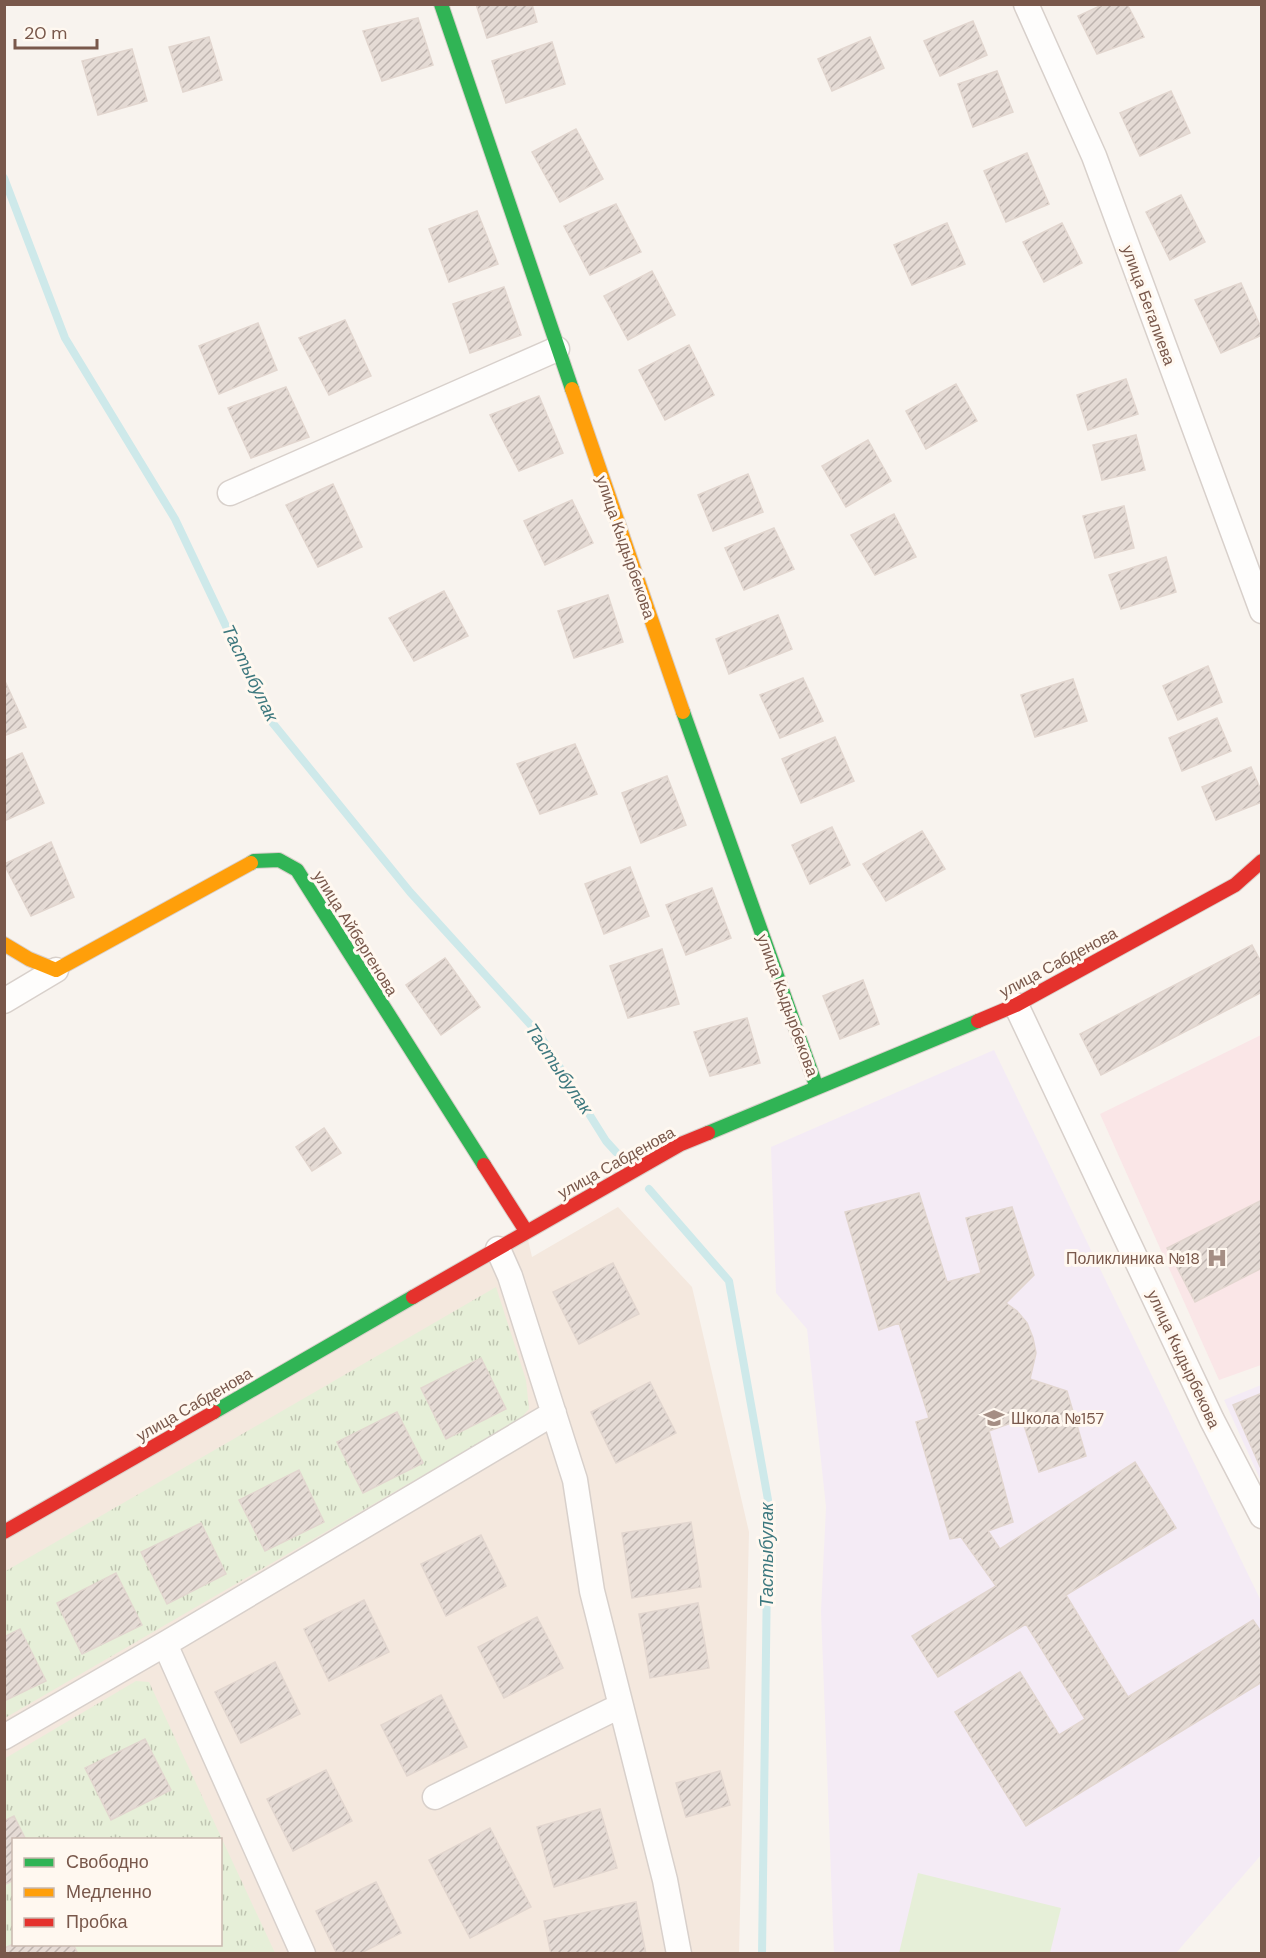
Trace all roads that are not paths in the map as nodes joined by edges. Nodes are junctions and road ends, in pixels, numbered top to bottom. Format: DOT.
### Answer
graph roads {
  1 [pos="441,4"];
  2 [pos="1026,4"];
  3 [pos="557,349"];
  4 [pos="230,493"];
  5 [pos="1262,611"];
  6 [pos="1262,861"];
  7 [pos="4,944"];
  8 [pos="56,970"];
  9 [pos="4,1001"];
  10 [pos="1016,1005"];
  11 [pos="817,1088"];
  12 [pos="526,1231"];
  13 [pos="498,1249"];
  14 [pos="554,1413"];
  15 [pos="1262,1516"];
  16 [pos="4,1532"];
  17 [pos="165,1644"];
  18 [pos="620,1706"];
  19 [pos="4,1737"];
  20 [pos="435,1797"];
  21 [pos="303,1953"];
  22 [pos="679,1953"];
  1 -- 3 [label="street, улица Кыдырбекова"];
  2 -- 5 [label="street, улица Бегалиева"];
  3 -- 4 [label="street"];
  3 -- 11 [label="street, улица Кыдырбекова"];
  6 -- 10 [label="street, улица Сабденова"];
  7 -- 8 [label="street"];
  8 -- 9 [label="street"];
  8 -- 12 [label="street, улица Айбергенова"];
  10 -- 11 [label="street, улица Сабденова"];
  10 -- 15 [label="street, улица Кыдырбекова"];
  11 -- 12 [label="street, улица Сабденова"];
  12 -- 13 [label="street, улица Сабденова"];
  13 -- 14 [label="street"];
  13 -- 16 [label="street, улица Сабденова"];
  14 -- 17 [label="street"];
  14 -- 18 [label="street"];
  17 -- 19 [label="street"];
  17 -- 21 [label="street"];
  18 -- 20 [label="street"];
  18 -- 22 [label="street"];
}
